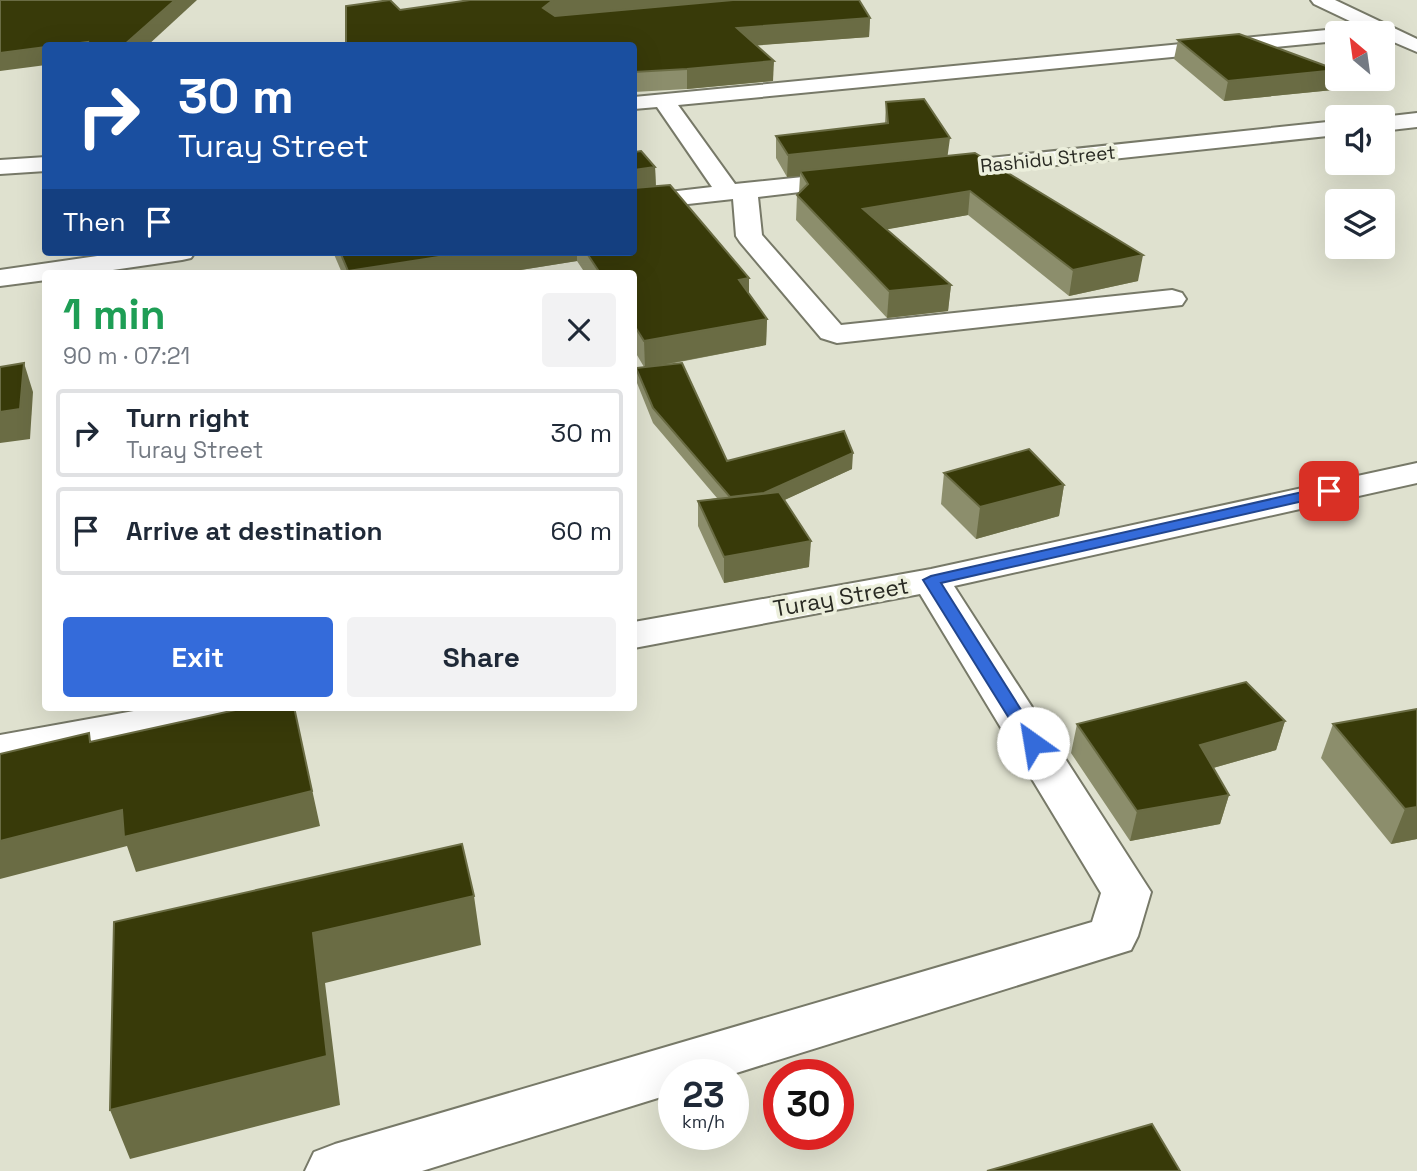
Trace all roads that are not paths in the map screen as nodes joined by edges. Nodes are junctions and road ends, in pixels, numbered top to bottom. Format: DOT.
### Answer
graph roads {
  1 [pos="1320,0"];
  2 [pos="1364,21"];
  3 [pos="1325,36"];
  4 [pos="1395,36"];
  5 [pos="1417,46"];
  6 [pos="663,100"];
  7 [pos="637,103"];
  8 [pos="1417,120"];
  9 [pos="1395,123"];
  10 [pos="1325,129"];
  11 [pos="42,164"];
  12 [pos="0,167"];
  13 [pos="924,172"];
  14 [pos="869,177"];
  15 [pos="737,192"];
  16 [pos="637,203"];
  17 [pos="154,256"];
  18 [pos="56,270"];
  19 [pos="42,272"];
  20 [pos="0,278"];
  21 [pos="1172,299"];
  22 [pos="1417,473"];
  23 [pos="931,580"];
  24 [pos="637,634"];
  25 [pos="214,711"];
  26 [pos="0,750"];
  27 [pos="335,1171"];
  1 -- 2 [label="street"];
  3 -- 6 [label="street"];
  4 -- 5 [label="street"];
  6 -- 7 [label="street"];
  6 -- 15 [label="street"];
  8 -- 9 [label="street"];
  10 -- 13 [label="street, Rashidu Street"];
  11 -- 12 [label="street"];
  14 -- 15 [label="street"];
  15 -- 16 [label="street"];
  15 -- 21 [label="street"];
  17 -- 18 [label="street"];
  19 -- 20 [label="street"];
  22 -- 23 [label="street, Turay Street"];
  23 -- 24 [label="street, Turay Street"];
  23 -- 27 [label="street"];
  25 -- 26 [label="street"];
}
